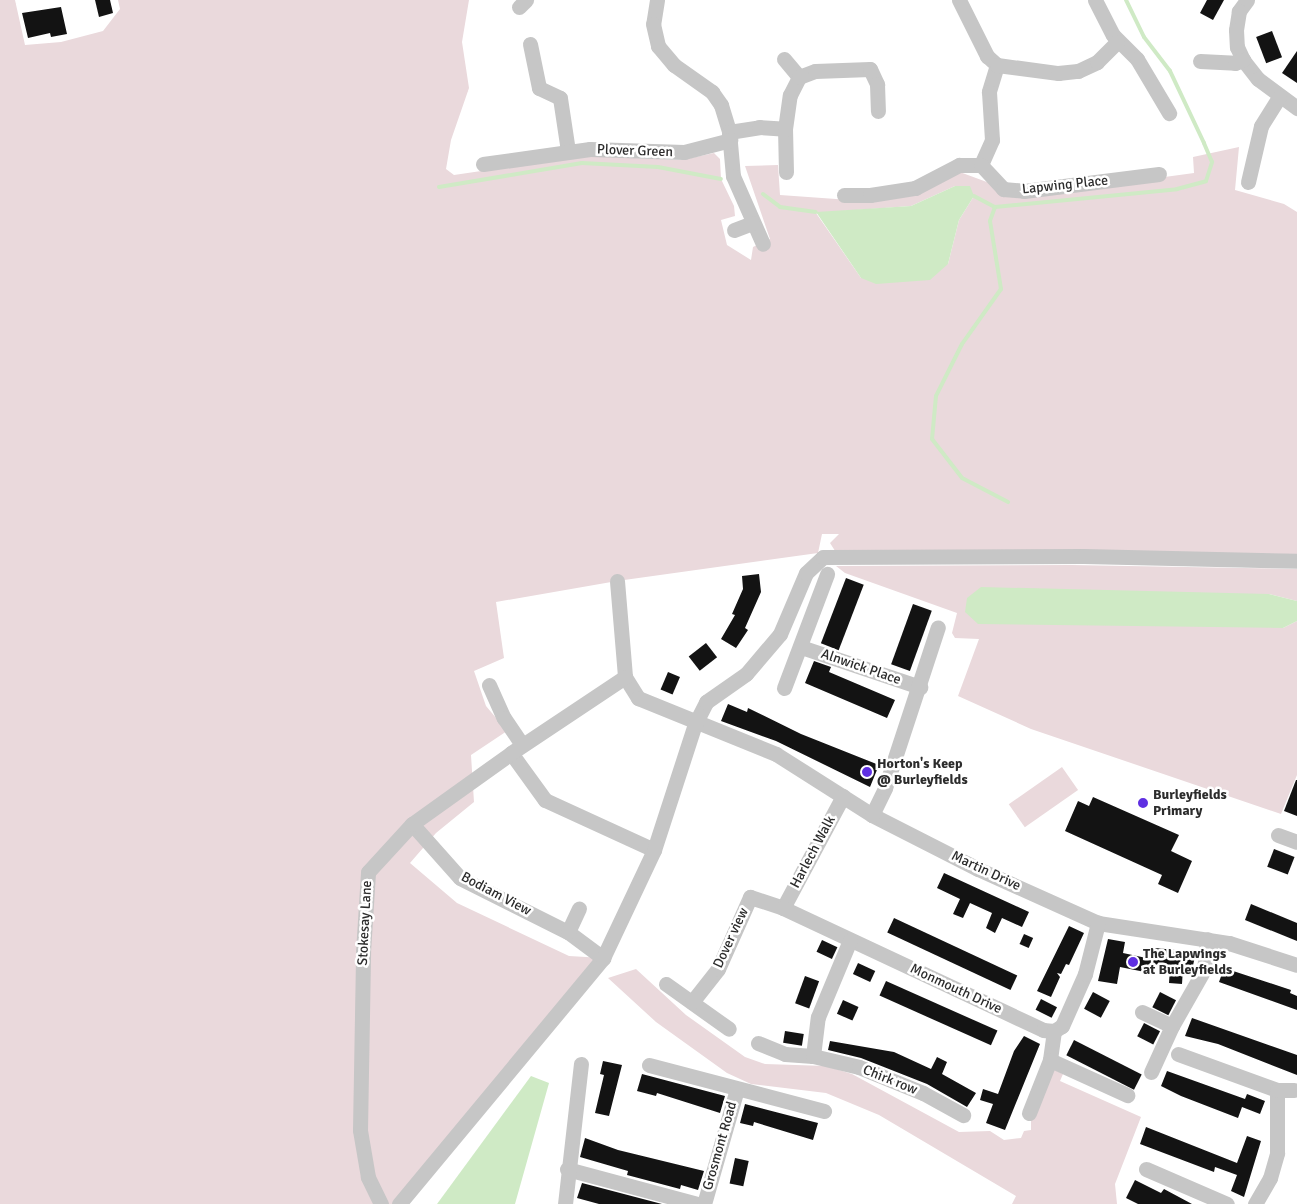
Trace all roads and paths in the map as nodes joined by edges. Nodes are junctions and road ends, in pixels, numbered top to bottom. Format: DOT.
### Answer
graph roads {
  1 [pos="959,0"];
  2 [pos="1095,0"];
  3 [pos="1247,0"];
  4 [pos="653,1"];
  5 [pos="1118,42"];
  6 [pos="530,44"];
  7 [pos="784,59"];
  8 [pos="1243,60"];
  9 [pos="1200,61"];
  10 [pos="997,66"];
  11 [pos="798,77"];
  12 [pos="1279,97"];
  13 [pos="1297,108"];
  14 [pos="878,110"];
  15 [pos="1169,113"];
  16 [pos="785,135"];
  17 [pos="730,136"];
  18 [pos="568,151"];
  19 [pos="483,164"];
  20 [pos="981,165"];
  21 [pos="786,172"];
  22 [pos="1159,174"];
  23 [pos="1248,182"];
  24 [pos="844,195"];
  25 [pos="752,223"];
  26 [pos="734,230"];
  27 [pos="763,244"];
  28 [pos="1297,561"];
  29 [pos="827,574"];
  30 [pos="618,581"];
  31 [pos="938,627"];
  32 [pos="802,647"];
  33 [pos="625,677"];
  34 [pos="489,685"];
  35 [pos="920,687"];
  36 [pos="784,688"];
  37 [pos="695,724"];
  38 [pos="516,749"];
  39 [pos="843,796"];
  40 [pos="872,815"];
  41 [pos="412,824"];
  42 [pos="1278,835"];
  43 [pos="1297,842"];
  44 [pos="654,850"];
  45 [pos="750,897"];
  46 [pos="579,908"];
  47 [pos="783,908"];
  48 [pos="1098,923"];
  49 [pos="568,932"];
  50 [pos="1207,939"];
  51 [pos="850,940"];
  52 [pos="603,958"];
  53 [pos="1297,965"];
  54 [pos="666,984"];
  55 [pos="692,1002"];
  56 [pos="1142,1012"];
  57 [pos="1172,1026"];
  58 [pos="728,1029"];
  59 [pos="1054,1031"];
  60 [pos="758,1043"];
  61 [pos="1178,1054"];
  62 [pos="813,1056"];
  63 [pos="1050,1060"];
  64 [pos="582,1064"];
  65 [pos="650,1066"];
  66 [pos="1151,1072"];
  67 [pos="736,1089"];
  68 [pos="1277,1090"];
  69 [pos="1294,1090"];
  70 [pos="1127,1095"];
  71 [pos="824,1111"];
  72 [pos="1029,1113"];
  73 [pos="963,1115"];
  74 [pos="569,1164"];
  75 [pos="1146,1169"];
  76 [pos="381,1204"];
  77 [pos="398,1204"];
  78 [pos="565,1204"];
  79 [pos="698,1204"];
  80 [pos="704,1204"];
  81 [pos="1228,1204"];
  82 [pos="1254,1204"];
  1 -- 10 [label="street"];
  2 -- 5 [label="street"];
  3 -- 8 [label="street"];
  4 -- 17 [label="street"];
  5 -- 10 [label="street"];
  5 -- 15 [label="street"];
  6 -- 18 [label="street"];
  7 -- 11 [label="street"];
  8 -- 9 [label="street"];
  8 -- 12 [label="street"];
  10 -- 20 [label="street"];
  11 -- 14 [label="street"];
  11 -- 16 [label="street"];
  12 -- 13 [label="street"];
  12 -- 23 [label="street"];
  16 -- 17 [label="street, Plover Green"];
  16 -- 21 [label="street"];
  17 -- 18 [label="street, Plover Green"];
  17 -- 25 [label="street"];
  18 -- 19 [label="street, Plover Green"];
  20 -- 22 [label="street, Lapwing Place"];
  20 -- 24 [label="street"];
  25 -- 26 [label="street"];
  25 -- 27 [label="street"];
  28 -- 37 [label="street"];
  29 -- 32 [label="street"];
  30 -- 33 [label="street"];
  31 -- 35 [label="street"];
  32 -- 35 [label="street, Alnwick Place"];
  32 -- 36 [label="street"];
  33 -- 37 [label="street, Martin Drive"];
  33 -- 38 [label="street, Stokesay Lane"];
  34 -- 38 [label="street"];
  35 -- 40 [label="street"];
  37 -- 39 [label="street, Martin Drive"];
  37 -- 44 [label="street"];
  38 -- 41 [label="street, Stokesay Lane"];
  38 -- 44 [label="street"];
  39 -- 40 [label="street, Martin Drive"];
  39 -- 47 [label="street, Harlech Walk"];
  40 -- 48 [label="street, Martin Drive"];
  41 -- 49 [label="street, Bodiam View"];
  41 -- 76 [label="street, Stokesay Lane"];
  42 -- 43 [label="street"];
  44 -- 52 [label="street"];
  45 -- 47 [label="street, Monmouth Drive"];
  45 -- 55 [label="street, Dover view"];
  46 -- 49 [label="street"];
  47 -- 51 [label="street, Monmouth Drive"];
  48 -- 50 [label="street, Martin Drive"];
  48 -- 59 [label="street"];
  49 -- 52 [label="street, Bodiam View"];
  50 -- 53 [label="street, Martin Drive"];
  50 -- 57 [label="street"];
  51 -- 59 [label="street, Monmouth Drive"];
  51 -- 62 [label="street"];
  52 -- 77 [label="street"];
  54 -- 55 [label="street"];
  55 -- 58 [label="street"];
  56 -- 57 [label="street"];
  57 -- 66 [label="street"];
  59 -- 63 [label="street"];
  60 -- 62 [label="street, Chirk row"];
  61 -- 68 [label="street"];
  62 -- 73 [label="street, Chirk row"];
  63 -- 70 [label="street"];
  63 -- 72 [label="street"];
  64 -- 74 [label="street"];
  65 -- 67 [label="street, Grosmont Road"];
  67 -- 71 [label="street, Grosmont Road"];
  67 -- 80 [label="street, Grosmont Road"];
  68 -- 69 [label="street"];
  68 -- 82 [label="street"];
  74 -- 78 [label="street"];
  74 -- 79 [label="street"];
  75 -- 81 [label="street"];
}
